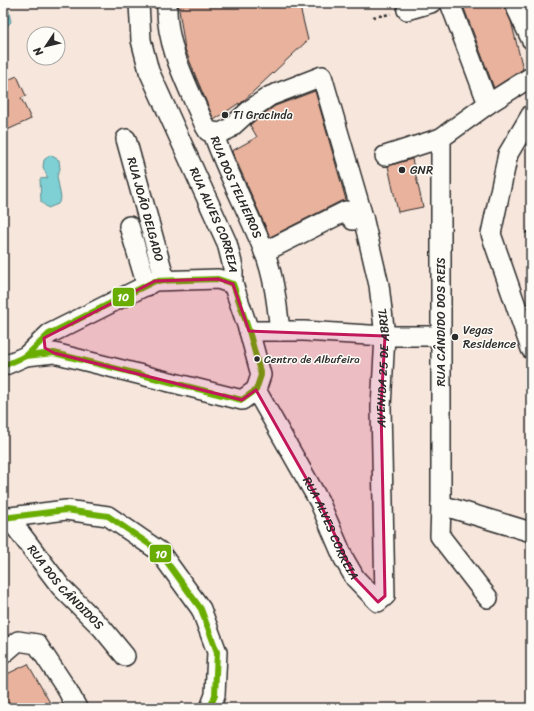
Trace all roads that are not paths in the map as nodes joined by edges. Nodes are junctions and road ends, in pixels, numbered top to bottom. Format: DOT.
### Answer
graph roads {
  1 [pos="139,3"];
  2 [pos="167,3"];
  3 [pos="431,3"];
  4 [pos="450,3"];
  5 [pos="514,3"];
  6 [pos="407,10"];
  7 [pos="531,38"];
  8 [pos="531,78"];
  9 [pos="488,104"];
  10 [pos="531,115"];
  11 [pos="213,133"];
  12 [pos="441,138"];
  13 [pos="126,139"];
  14 [pos="385,156"];
  15 [pos="363,217"];
  16 [pos="129,226"];
  17 [pos="264,252"];
  18 [pos="156,283"];
  19 [pos="233,284"];
  20 [pos="249,331"];
  21 [pos="280,332"];
  22 [pos="385,336"];
  23 [pos="441,336"];
  24 [pos="49,346"];
  25 [pos="531,349"];
  26 [pos="3,366"];
  27 [pos="256,390"];
  28 [pos="441,505"];
  29 [pos="5,518"];
  30 [pos="531,532"];
  31 [pos="488,598"];
  32 [pos="381,599"];
  33 [pos="3,654"];
  34 [pos="125,656"];
  35 [pos="77,708"];
  36 [pos="210,708"];
  1 -- 19 [label="street, RUA ALVES CORREIA"];
  2 -- 11 [label="street, RUA DOS TELHEIROS"];
  3 -- 6 [label="street"];
  4 -- 9 [label="street"];
  5 -- 7 [label="street"];
  8 -- 9 [label="street"];
  9 -- 12 [label="street"];
  10 -- 25 [label="street"];
  11 -- 15 [label="street, AVENIDA 25 DE ABRIL"];
  11 -- 17 [label="street, RUA DOS TELHEIROS"];
  12 -- 14 [label="street"];
  12 -- 23 [label="street, RUA CÂNDIDO DOS REIS"];
  13 -- 18 [label="street, RUA JOÃO DELGADO"];
  15 -- 17 [label="street"];
  15 -- 22 [label="street, AVENIDA 25 DE ABRIL"];
  16 -- 18 [label="street"];
  17 -- 21 [label="street, RUA DOS TELHEIROS"];
  18 -- 19 [label="street"];
  18 -- 24 [label="street"];
  19 -- 20 [label="street, RUA ALVES CORREIA"];
  20 -- 21 [label="street"];
  20 -- 27 [label="street, RUA ALVES CORREIA"];
  21 -- 22 [label="street"];
  22 -- 23 [label="street"];
  22 -- 32 [label="street, AVENIDA 25 DE ABRIL"];
  23 -- 28 [label="street, RUA CÂNDIDO DOS REIS"];
  24 -- 26 [label="street"];
  24 -- 27 [label="street"];
  27 -- 32 [label="street, RUA ALVES CORREIA"];
  28 -- 30 [label="street"];
  28 -- 31 [label="street, RUA CÂNDIDO DOS REIS"];
  29 -- 34 [label="street, RUA DOS CÂNDIDOS"];
  29 -- 36 [label="street"];
  33 -- 35 [label="street"];
}
